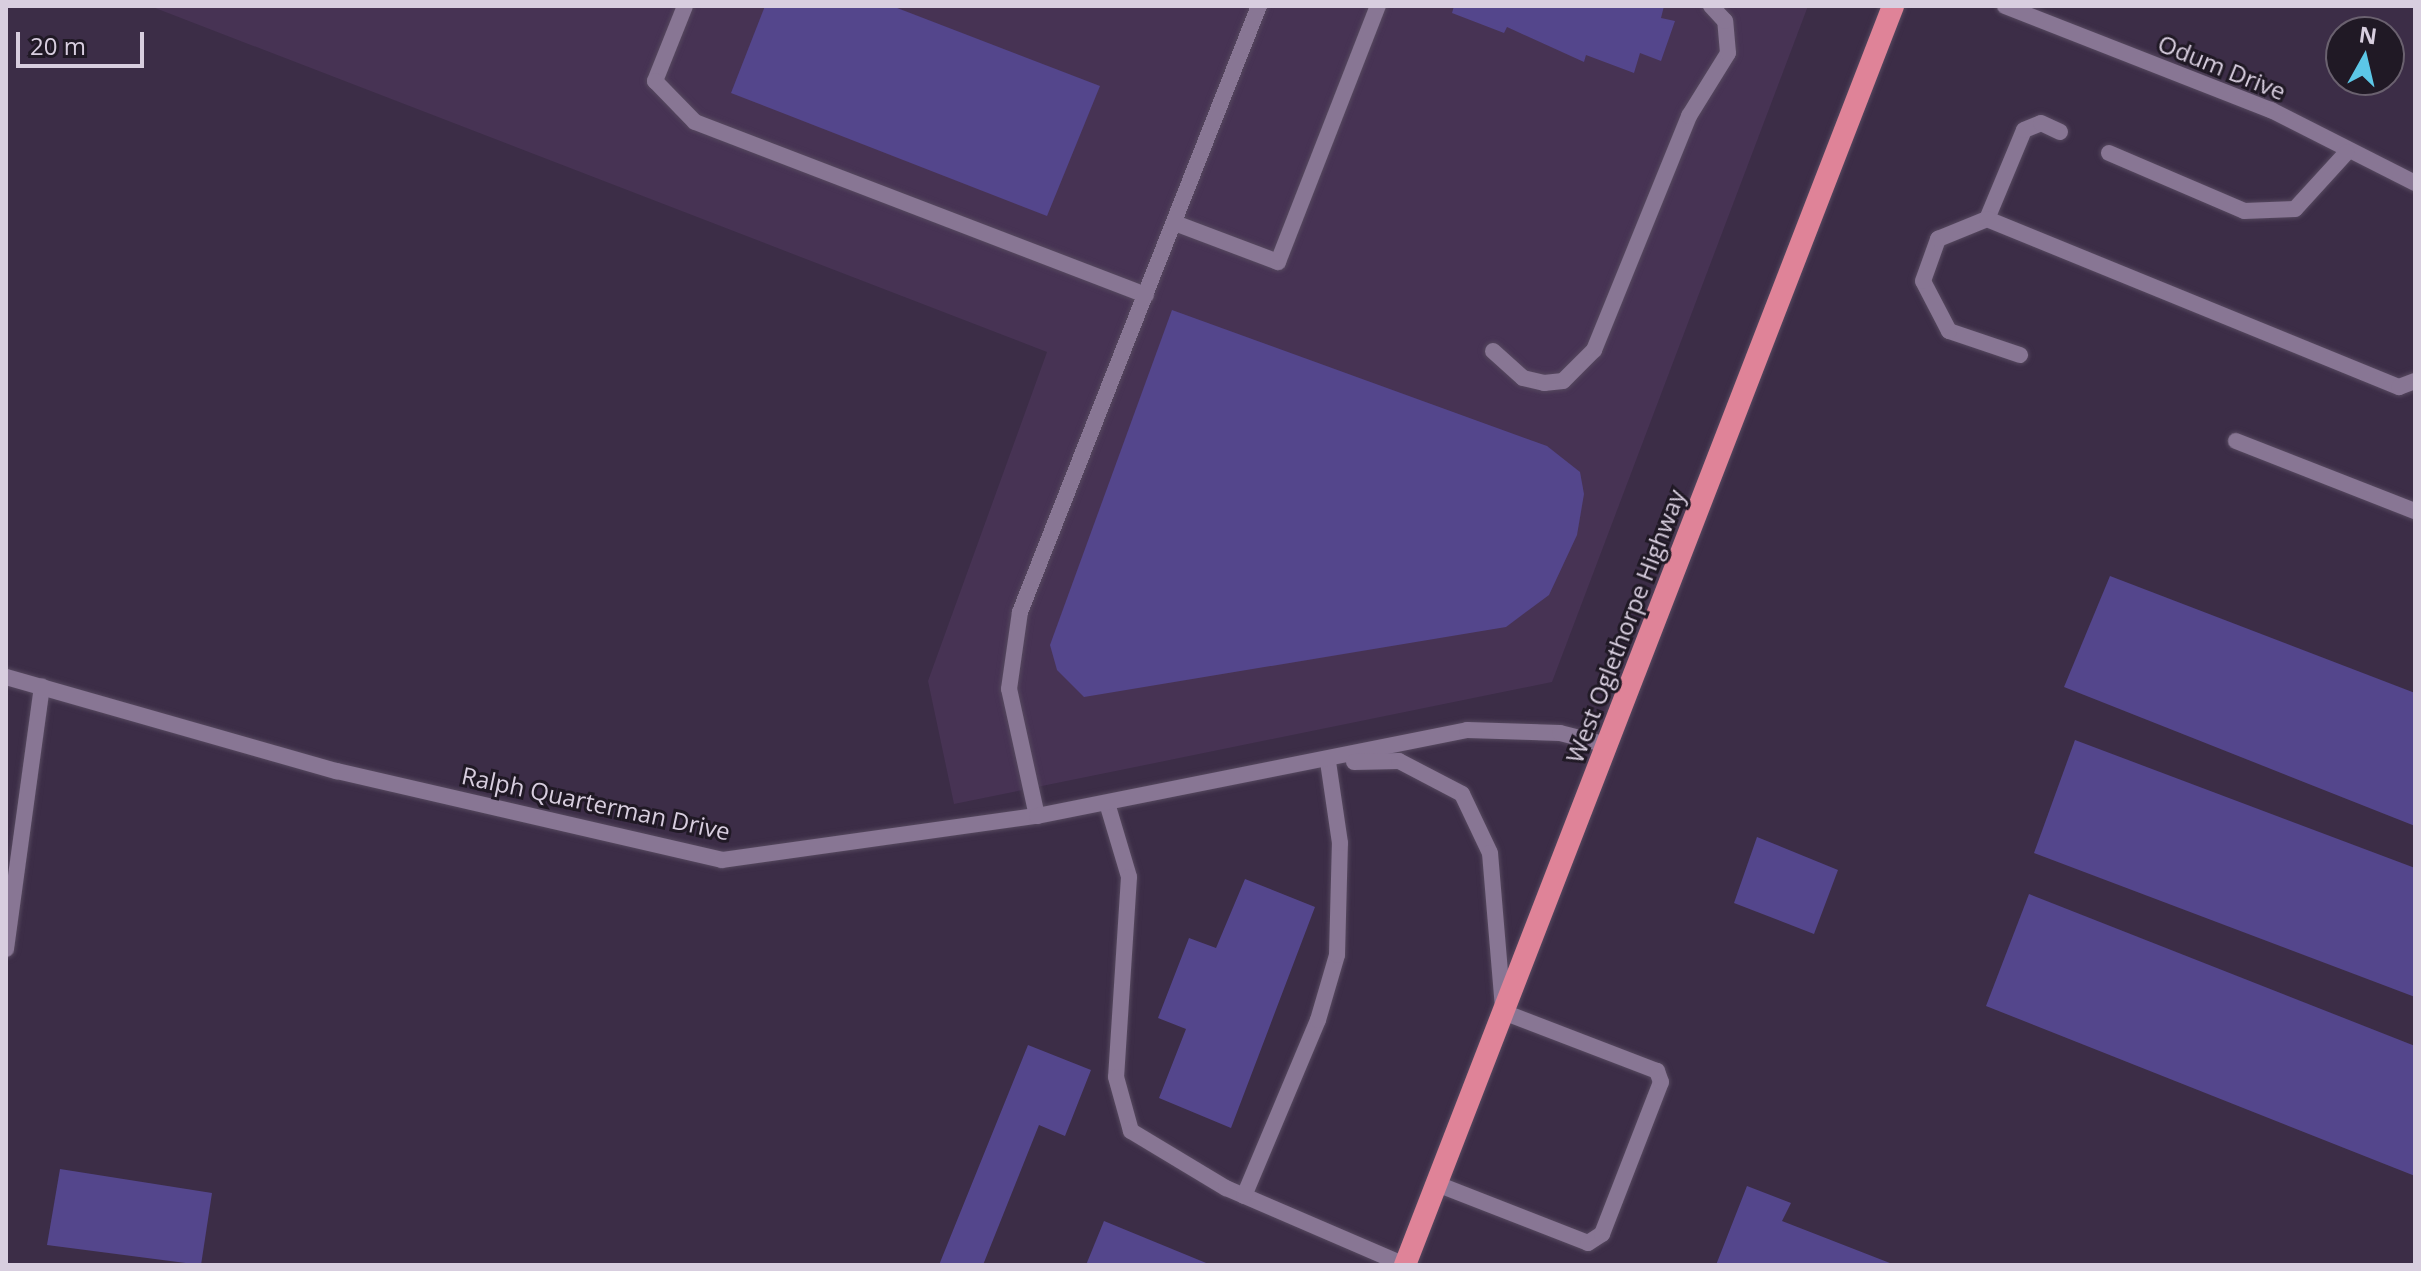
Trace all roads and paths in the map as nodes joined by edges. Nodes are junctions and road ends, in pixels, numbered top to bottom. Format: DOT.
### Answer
graph roads {
  1 [pos="685,6"];
  2 [pos="1259,6"];
  3 [pos="1378,6"];
  4 [pos="1711,6"];
  5 [pos="1893,6"];
  6 [pos="2005,6"];
  7 [pos="2060,132"];
  8 [pos="2347,152"];
  9 [pos="2109,153"];
  10 [pos="2415,183"];
  11 [pos="1987,219"];
  12 [pos="1175,223"];
  13 [pos="1146,295"];
  14 [pos="1493,351"];
  15 [pos="2020,355"];
  16 [pos="2415,381"];
  17 [pos="2236,441"];
  18 [pos="2415,511"];
  19 [pos="6,677"];
  20 [pos="42,686"];
  21 [pos="1607,745"];
  22 [pos="1328,762"];
  23 [pos="1107,803"];
  24 [pos="1037,816"];
  25 [pos="6,949"];
  26 [pos="1503,1012"];
  27 [pos="1437,1184"];
  28 [pos="1244,1196"];
  29 [pos="1405,1265"];
  1 -- 13 [label="street"];
  2 -- 12 [label="street"];
  3 -- 12 [label="street"];
  4 -- 14 [label="street"];
  5 -- 21 [label="highway, West Oglethorpe Highway"];
  6 -- 8 [label="street, Odum Drive"];
  7 -- 11 [label="street"];
  8 -- 9 [label="street"];
  8 -- 10 [label="street, Odum Drive"];
  11 -- 15 [label="street"];
  11 -- 16 [label="street"];
  12 -- 13 [label="street"];
  13 -- 24 [label="street"];
  17 -- 18 [label="street"];
  19 -- 20 [label="street, Ralph Quarterman Drive"];
  20 -- 24 [label="street, Ralph Quarterman Drive"];
  20 -- 25 [label="street"];
  21 -- 22 [label="street, Ralph Quarterman Drive"];
  21 -- 26 [label="highway, West Oglethorpe Highway"];
  22 -- 23 [label="street, Ralph Quarterman Drive"];
  22 -- 26 [label="street, Ralph Quarterman Drive"];
  22 -- 28 [label="street"];
  23 -- 24 [label="street, Ralph Quarterman Drive"];
  23 -- 28 [label="street"];
  26 -- 27 [label="highway, West Oglethorpe Highway"];
  26 -- 27 [label="street"];
  27 -- 29 [label="highway, West Oglethorpe Highway"];
  28 -- 29 [label="street"];
}
